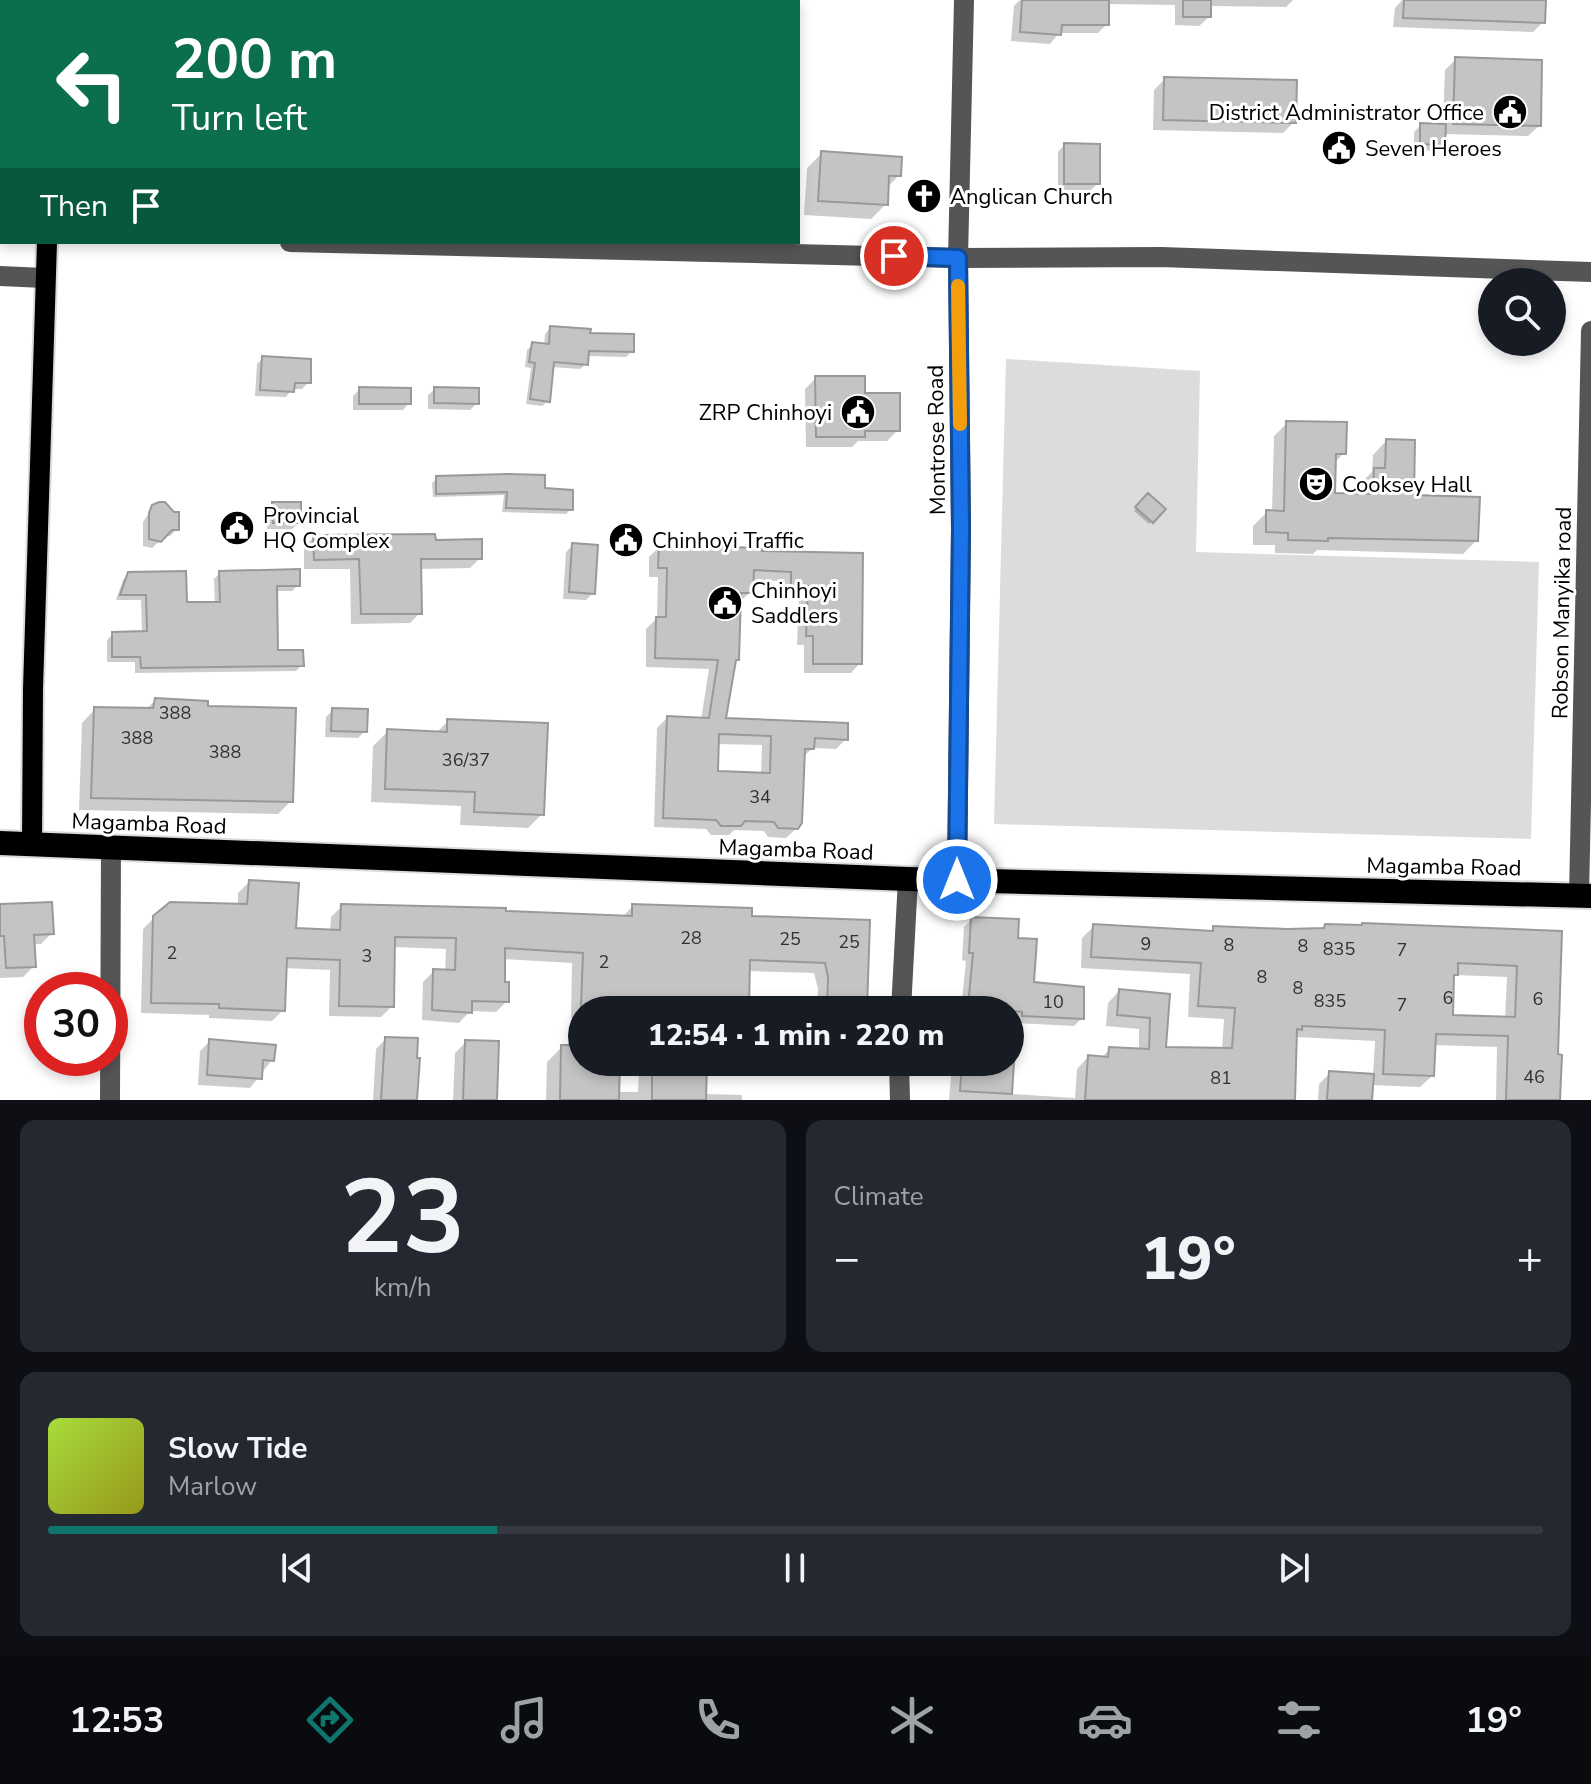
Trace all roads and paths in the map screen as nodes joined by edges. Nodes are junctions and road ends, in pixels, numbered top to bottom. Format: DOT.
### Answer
graph roads {
  1 [pos="964,0"];
  2 [pos="47,244"];
  3 [pos="374,244"];
  4 [pos="958,258"];
  5 [pos="1591,272"];
  6 [pos="0,276"];
  7 [pos="44,278"];
  8 [pos="1591,331"];
  9 [pos="0,843"];
  10 [pos="32,844"];
  11 [pos="111,847"];
  12 [pos="908,879"];
  13 [pos="957,880"];
  14 [pos="1585,896"];
  15 [pos="902,996"];
  16 [pos="899,1076"];
  17 [pos="110,1100"];
  18 [pos="900,1100"];
  1 -- 4 [label="street, Montrose Road"];
  2 -- 7 [label="main road"];
  3 -- 4 [label="street"];
  4 -- 5 [label="street"];
  4 -- 13 [label="street, Montrose Road"];
  6 -- 7 [label="street"];
  7 -- 10 [label="main road"];
  8 -- 14 [label="street, Robson Manyika road"];
  9 -- 10 [label="highway, Magamba Road"];
  10 -- 11 [label="highway, Magamba Road"];
  11 -- 12 [label="highway, Magamba Road"];
  11 -- 17 [label="street"];
  12 -- 13 [label="highway, Magamba Road"];
  12 -- 15 [label="street"];
  13 -- 14 [label="highway, Magamba Road"];
  16 -- 18 [label="street"];
}
